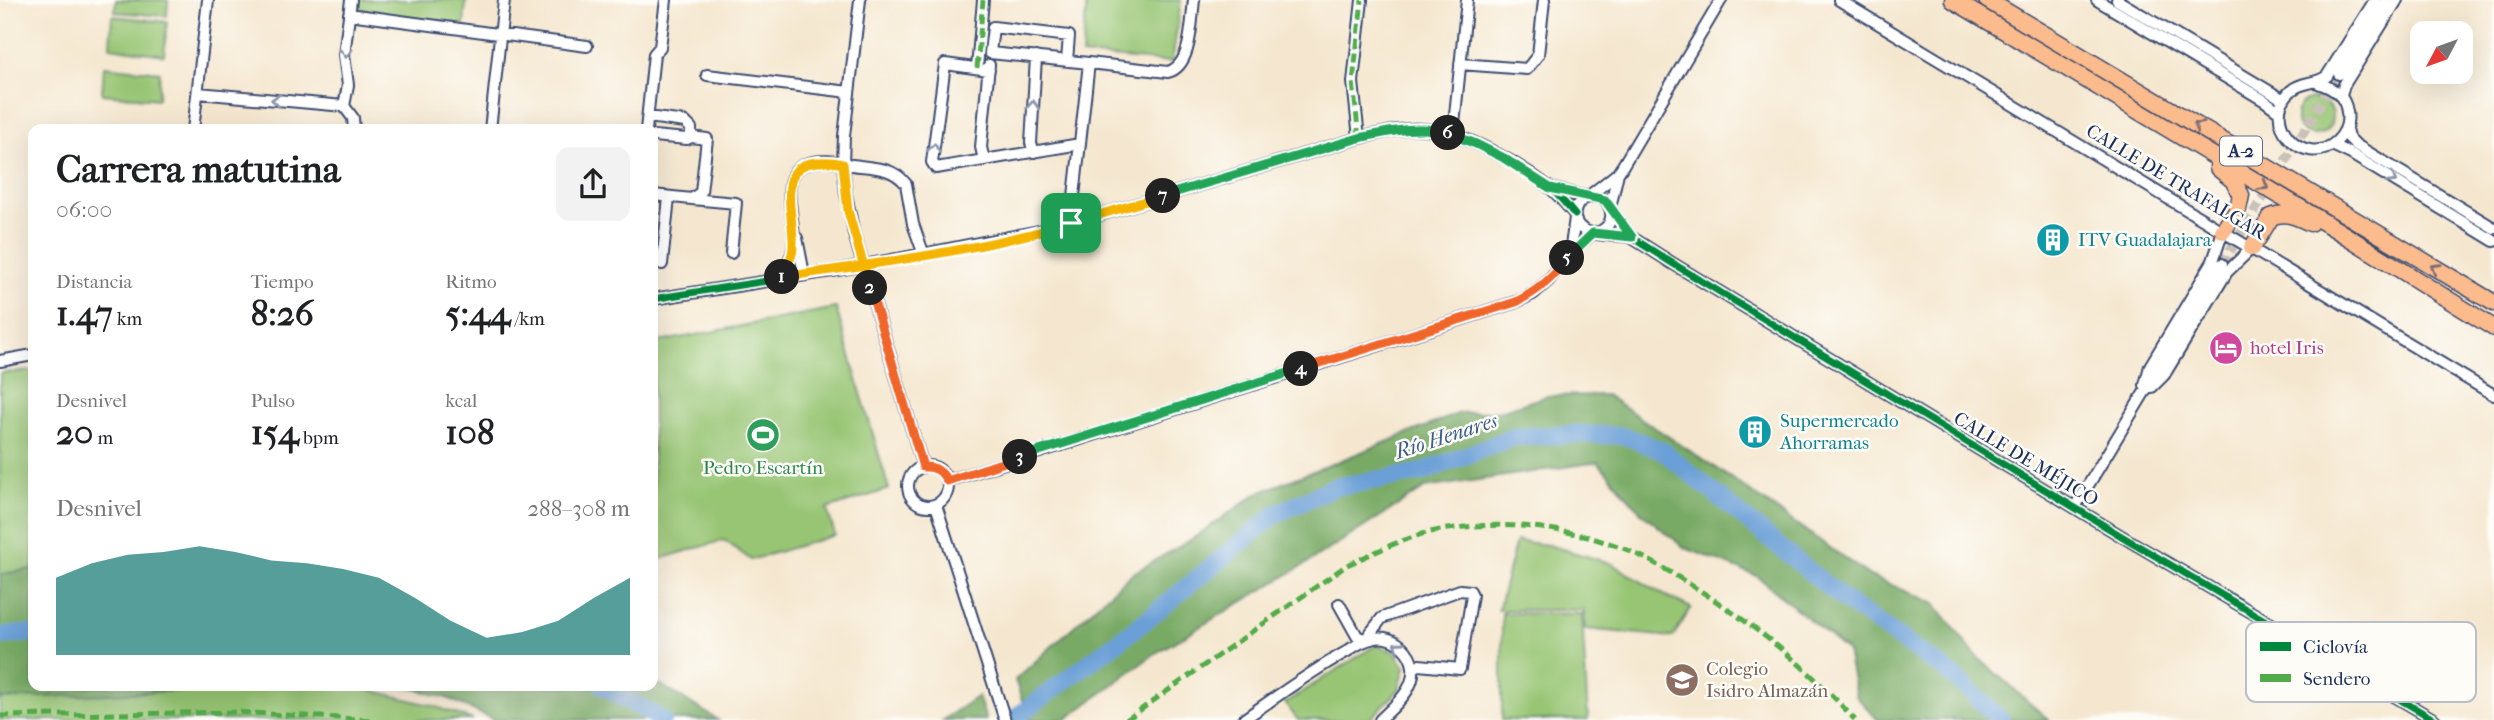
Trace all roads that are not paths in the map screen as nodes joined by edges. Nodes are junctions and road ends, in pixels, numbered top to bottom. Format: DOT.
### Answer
graph roads {
  1 [pos="208,0"];
  2 [pos="351,0"];
  3 [pos="503,0"];
  4 [pos="666,0"];
  5 [pos="860,0"];
  6 [pos="983,0"];
  7 [pos="1194,0"];
  8 [pos="1362,0"];
  9 [pos="1467,0"];
  10 [pos="1544,0"];
  11 [pos="1721,0"];
  12 [pos="1839,0"];
  13 [pos="1941,0"];
  14 [pos="1953,0"];
  15 [pos="1987,0"];
  16 [pos="2097,0"];
  17 [pos="2117,0"];
  18 [pos="2375,0"];
  19 [pos="2386,0"];
  20 [pos="2397,0"];
  21 [pos="349,14"];
  22 [pos="500,33"];
  23 [pos="587,46"];
  24 [pos="990,53"];
  25 [pos="1036,57"];
  26 [pos="1067,61"];
  27 [pos="1089,63"];
  28 [pos="1460,64"];
  29 [pos="977,68"];
  30 [pos="989,70"];
  31 [pos="2339,74"];
  32 [pos="707,75"];
  33 [pos="2318,83"];
  34 [pos="849,92"];
  35 [pos="198,93"];
  36 [pos="2341,96"];
  37 [pos="2284,100"];
  38 [pos="344,106"];
  39 [pos="2280,113"];
  40 [pos="648,117"];
  41 [pos="194,124"];
  42 [pos="353,124"];
  43 [pos="491,124"];
  44 [pos="647,124"];
  45 [pos="2346,129"];
  46 [pos="1453,134"];
  47 [pos="658,136"];
  48 [pos="691,137"];
  49 [pos="1359,138"];
  50 [pos="1080,144"];
  51 [pos="2332,145"];
  52 [pos="1034,152"];
  53 [pos="984,160"];
  54 [pos="843,164"];
  55 [pos="1618,173"];
  56 [pos="1550,188"];
  57 [pos="790,194"];
  58 [pos="658,196"];
  59 [pos="669,197"];
  60 [pos="1589,197"];
  61 [pos="692,199"];
  62 [pos="1611,209"];
  63 [pos="1575,217"];
  64 [pos="1071,223"];
  65 [pos="2494,228"];
  66 [pos="2223,231"];
  67 [pos="1595,233"];
  68 [pos="1632,237"];
  69 [pos="2494,241"];
  70 [pos="2252,248"];
  71 [pos="732,253"];
  72 [pos="1570,253"];
  73 [pos="924,255"];
  74 [pos="2381,258"];
  75 [pos="662,264"];
  76 [pos="2222,264"];
  77 [pos="804,274"];
  78 [pos="778,278"];
  79 [pos="658,298"];
  80 [pos="2494,303"];
  81 [pos="2494,328"];
  82 [pos="28,356"];
  83 [pos="0,361"];
  84 [pos="2494,395"];
  85 [pos="2141,398"];
  86 [pos="923,467"];
  87 [pos="947,481"];
  88 [pos="936,505"];
  89 [pos="2075,507"];
  90 [pos="1339,604"];
  91 [pos="2269,622"];
  92 [pos="1365,640"];
  93 [pos="1413,668"];
  94 [pos="1460,669"];
  95 [pos="1474,671"];
  96 [pos="2405,702"];
  97 [pos="1004,720"];
  98 [pos="1243,720"];
  99 [pos="1380,720"];
  100 [pos="2435,720"];
  1 -- 35 [label="street"];
  2 -- 21 [label="street"];
  3 -- 22 [label="street"];
  4 -- 40 [label="street"];
  5 -- 34 [label="street"];
  6 -- 29 [label="street"];
  7 -- 27 [label="street"];
  8 -- 49 [label="street"];
  9 -- 28 [label="street"];
  10 -- 28 [label="street"];
  11 -- 55 [label="street"];
  12 -- 66 [label="street, CALLE DE TRAFALGAR"];
  13 -- 66 [label="highway"];
  14 -- 74 [label="highway, A-2, one-way"];
  80 -- 15 [label="highway, A-2, one-way"];
  16 -- 39 [label="street"];
  17 -- 37 [label="street"];
  18 -- 33 [label="street"];
  19 -- 31 [label="street"];
  20 -- 36 [label="street"];
  21 -- 22 [label="street"];
  21 -- 38 [label="street, one-way"];
  22 -- 23 [label="street"];
  22 -- 43 [label="street"];
  24 -- 25 [label="street"];
  24 -- 26 [label="street"];
  24 -- 30 [label="street"];
  25 -- 26 [label="street"];
  52 -- 25 [label="street, one-way"];
  26 -- 27 [label="street"];
  27 -- 50 [label="street"];
  28 -- 46 [label="street"];
  29 -- 30 [label="street"];
  53 -- 29 [label="street, one-way"];
  30 -- 53 [label="street"];
  32 -- 34 [label="street"];
  33 -- 36 [label="street"];
  33 -- 37 [label="street"];
  34 -- 54 [label="street"];
  38 -- 35 [label="street, one-way"];
  35 -- 41 [label="street"];
  36 -- 45 [label="street"];
  37 -- 39 [label="street"];
  38 -- 42 [label="street"];
  39 -- 51 [label="street"];
  40 -- 44 [label="street"];
  40 -- 48 [label="street"];
  45 -- 51 [label="street"];
  45 -- 65 [label="street"];
  46 -- 49 [label="street"];
  46 -- 56 [label="street"];
  47 -- 48 [label="street"];
  48 -- 61 [label="street"];
  49 -- 64 [label="street"];
  50 -- 52 [label="street"];
  50 -- 64 [label="street"];
  51 -- 69 [label="street, one-way"];
  52 -- 53 [label="street"];
  54 -- 57 [label="street"];
  54 -- 73 [label="street"];
  54 -- 86 [label="street"];
  55 -- 60 [label="street"];
  55 -- 62 [label="street"];
  56 -- 60 [label="street"];
  56 -- 63 [label="street"];
  57 -- 77 [label="street"];
  57 -- 78 [label="street"];
  58 -- 59 [label="street"];
  59 -- 61 [label="street"];
  59 -- 75 [label="street"];
  60 -- 62 [label="street"];
  60 -- 63 [label="street"];
  61 -- 71 [label="street"];
  62 -- 67 [label="street"];
  62 -- 68 [label="street, CALLE DE MÉJICO"];
  63 -- 67 [label="street"];
  63 -- 72 [label="street"];
  64 -- 73 [label="street"];
  66 -- 70 [label="street, CALLE DE TRAFALGAR"];
  66 -- 85 [label="street"];
  67 -- 68 [label="street, CALLE DE MÉJICO"];
  67 -- 72 [label="street"];
  68 -- 89 [label="street, CALLE DE MÉJICO"];
  70 -- 74 [label="highway"];
  70 -- 84 [label="street, CALLE DE TRAFALGAR"];
  70 -- 85 [label="street"];
  72 -- 87 [label="street"];
  73 -- 77 [label="street, bridge"];
  74 -- 81 [label="highway, A-2"];
  76 -- 85 [label="street"];
  77 -- 78 [label="street"];
  78 -- 79 [label="street"];
  82 -- 83 [label="street"];
  85 -- 89 [label="street"];
  86 -- 87 [label="street"];
  86 -- 88 [label="street"];
  87 -- 88 [label="street"];
  88 -- 97 [label="street"];
  89 -- 91 [label="street, CALLE DE MÉJICO"];
  90 -- 92 [label="street"];
  93 -- 92 [label="street, one-way"];
  92 -- 94 [label="street"];
  92 -- 98 [label="street"];
  93 -- 94 [label="street"];
  93 -- 99 [label="street"];
  94 -- 95 [label="street"];
  96 -- 100 [label="street, CALLE DE MÉJICO"];
}
